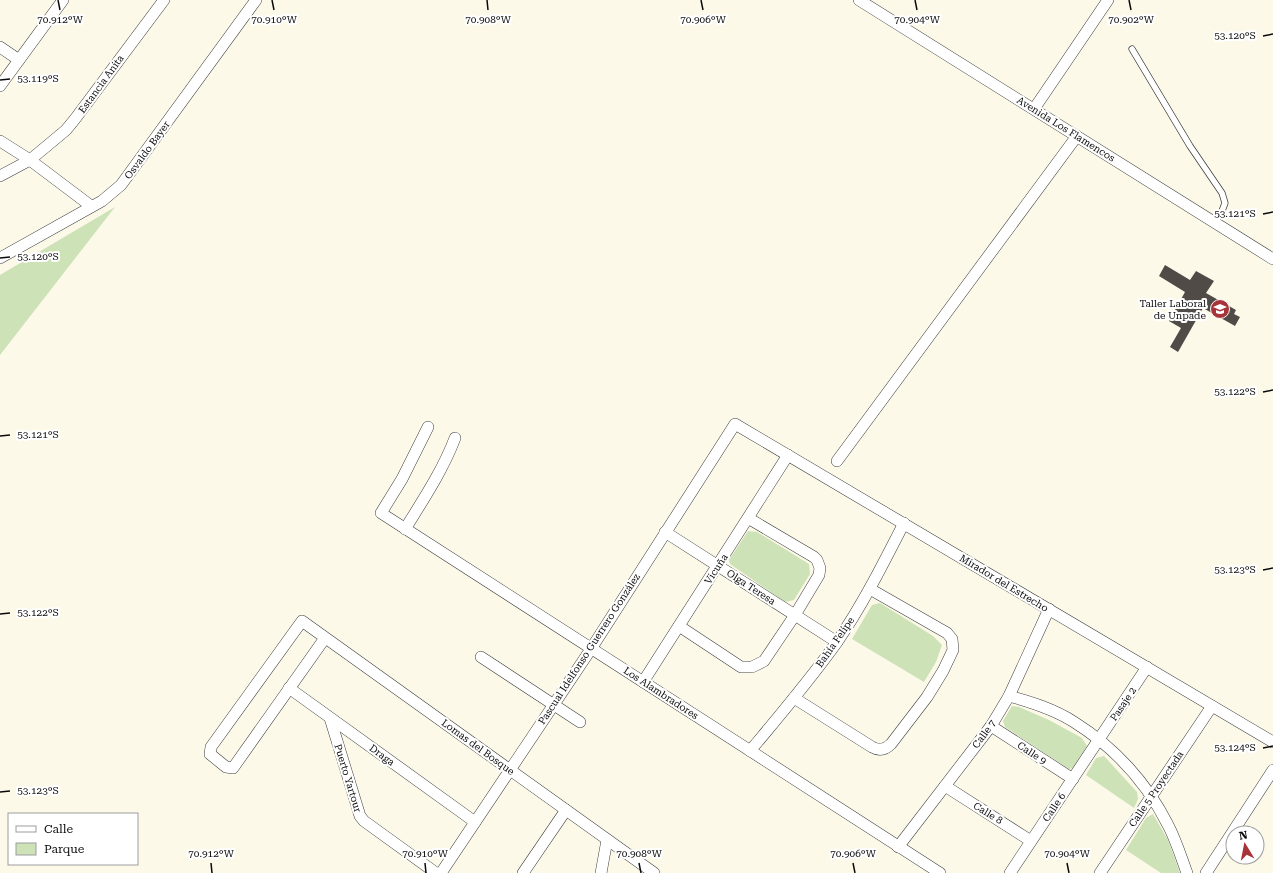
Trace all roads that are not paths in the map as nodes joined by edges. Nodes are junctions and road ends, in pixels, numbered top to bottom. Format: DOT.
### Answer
graph roads {
  1 [pos="63,0"];
  2 [pos="164,0"];
  3 [pos="256,0"];
  4 [pos="859,0"];
  5 [pos="1108,0"];
  6 [pos="0,47"];
  7 [pos="1132,49"];
  8 [pos="19,60"];
  9 [pos="0,86"];
  10 [pos="1034,109"];
  11 [pos="1077,136"];
  12 [pos="0,141"];
  13 [pos="30,160"];
  14 [pos="0,176"];
  15 [pos="91,206"];
  16 [pos="1215,222"];
  17 [pos="0,258"];
  18 [pos="1273,259"];
  19 [pos="735,424"];
  20 [pos="428,427"];
  21 [pos="455,438"];
  22 [pos="788,455"];
  23 [pos="837,462"];
  24 [pos="748,518"];
  25 [pos="904,523"];
  26 [pos="405,530"];
  27 [pos="665,532"];
  28 [pos="718,566"];
  29 [pos="870,589"];
  30 [pos="1049,609"];
  31 [pos="795,616"];
  32 [pos="679,626"];
  33 [pos="325,638"];
  34 [pos="837,642"];
  35 [pos="590,649"];
  36 [pos="480,657"];
  37 [pos="1147,668"];
  38 [pos="643,682"];
  39 [pos="290,688"];
  40 [pos="1009,696"];
  41 [pos="794,698"];
  42 [pos="553,705"];
  43 [pos="1212,706"];
  44 [pos="330,718"];
  45 [pos="580,722"];
  46 [pos="991,726"];
  47 [pos="1099,740"];
  48 [pos="1273,742"];
  49 [pos="750,751"];
  50 [pos="510,770"];
  51 [pos="1273,770"];
  52 [pos="1073,779"];
  53 [pos="945,786"];
  54 [pos="1151,796"];
  55 [pos="566,810"];
  56 [pos="476,822"];
  57 [pos="607,840"];
  58 [pos="1031,841"];
  59 [pos="898,847"];
  60 [pos="638,861"];
  61 [pos="436,873"];
  62 [pos="441,873"];
  63 [pos="523,873"];
  64 [pos="602,873"];
  65 [pos="636,873"];
  66 [pos="654,873"];
  67 [pos="940,873"];
  68 [pos="1010,873"];
  69 [pos="1100,873"];
  70 [pos="1187,873"];
  71 [pos="1206,873"];
  1 -- 8 [label="street"];
  2 -- 13 [label="street, Estancia Anita"];
  3 -- 15 [label="street, Osvaldo Bayer"];
  4 -- 10 [label="street, Avenida Los Flamencos"];
  5 -- 10 [label="street"];
  6 -- 8 [label="street"];
  7 -- 16 [label="lane"];
  8 -- 9 [label="street"];
  10 -- 11 [label="street, Avenida Los Flamencos"];
  11 -- 16 [label="street, Avenida Los Flamencos"];
  11 -- 23 [label="street"];
  12 -- 13 [label="street"];
  13 -- 14 [label="street, Estancia Anita"];
  13 -- 15 [label="street"];
  15 -- 17 [label="street, Osvaldo Bayer"];
  16 -- 18 [label="street, Avenida Los Flamencos"];
  19 -- 22 [label="street, Mirador del Estrecho"];
  19 -- 27 [label="street, Pascual Idelfonso Guerrero González"];
  20 -- 26 [label="street, Los Alambradores"];
  21 -- 26 [label="street"];
  22 -- 24 [label="street, Vicuña"];
  22 -- 25 [label="street, Mirador del Estrecho"];
  24 -- 28 [label="street, Vicuña"];
  24 -- 31 [label="street"];
  25 -- 29 [label="street, Bahía Felipe"];
  25 -- 30 [label="street, Mirador del Estrecho"];
  26 -- 35 [label="street, Los Alambradores"];
  27 -- 28 [label="street, Olga Teresa"];
  27 -- 35 [label="street, Pascual Idelfonso Guerrero González"];
  28 -- 31 [label="street, Olga Teresa"];
  28 -- 32 [label="street, Vicuña"];
  29 -- 34 [label="street, Bahía Felipe"];
  29 -- 41 [label="street"];
  30 -- 37 [label="street, Mirador del Estrecho"];
  30 -- 40 [label="street, Calle 7"];
  31 -- 32 [label="street"];
  31 -- 34 [label="street, Olga Teresa"];
  32 -- 38 [label="street, Vicuña"];
  33 -- 39 [label="street"];
  33 -- 39 [label="street, Lomas del Bosque"];
  33 -- 50 [label="street, Lomas del Bosque"];
  34 -- 41 [label="street, Bahía Felipe"];
  35 -- 38 [label="street, Los Alambradores"];
  35 -- 42 [label="street, Pascual Idelfonso Guerrero González"];
  36 -- 42 [label="street"];
  37 -- 43 [label="street, Mirador del Estrecho"];
  37 -- 47 [label="street, Pasaje 2"];
  38 -- 49 [label="street, Los Alambradores"];
  39 -- 44 [label="street, Draga"];
  40 -- 46 [label="street, Calle 7"];
  40 -- 47 [label="street"];
  41 -- 49 [label="street, Bahía Felipe"];
  42 -- 45 [label="street"];
  42 -- 50 [label="street, Pascual Idelfonso Guerrero González"];
  43 -- 48 [label="street, Mirador del Estrecho"];
  43 -- 54 [label="street, Calle 5 Proyectada"];
  44 -- 56 [label="street, Draga"];
  44 -- 61 [label="street, Puerto Yartour"];
  46 -- 52 [label="street, Calle 9"];
  46 -- 53 [label="street, Calle 7"];
  47 -- 52 [label="street, Calle 6"];
  47 -- 54 [label="street"];
  49 -- 59 [label="street, Los Alambradores"];
  50 -- 55 [label="street, Lomas del Bosque"];
  50 -- 56 [label="street, Pascual Idelfonso Guerrero González"];
  51 -- 71 [label="street"];
  52 -- 58 [label="street, Calle 6"];
  53 -- 58 [label="street, Calle 8"];
  53 -- 59 [label="street, Calle 7"];
  54 -- 69 [label="street, Calle 5 Proyectada"];
  54 -- 70 [label="street"];
  55 -- 57 [label="street, Lomas del Bosque"];
  55 -- 63 [label="street"];
  56 -- 62 [label="street, Pascual Idelfonso Guerrero González"];
  57 -- 60 [label="street, Lomas del Bosque"];
  57 -- 64 [label="street"];
  58 -- 68 [label="street, Calle 6"];
  59 -- 67 [label="street, Los Alambradores"];
  60 -- 65 [label="street"];
  60 -- 66 [label="street, Lomas del Bosque"];
}
